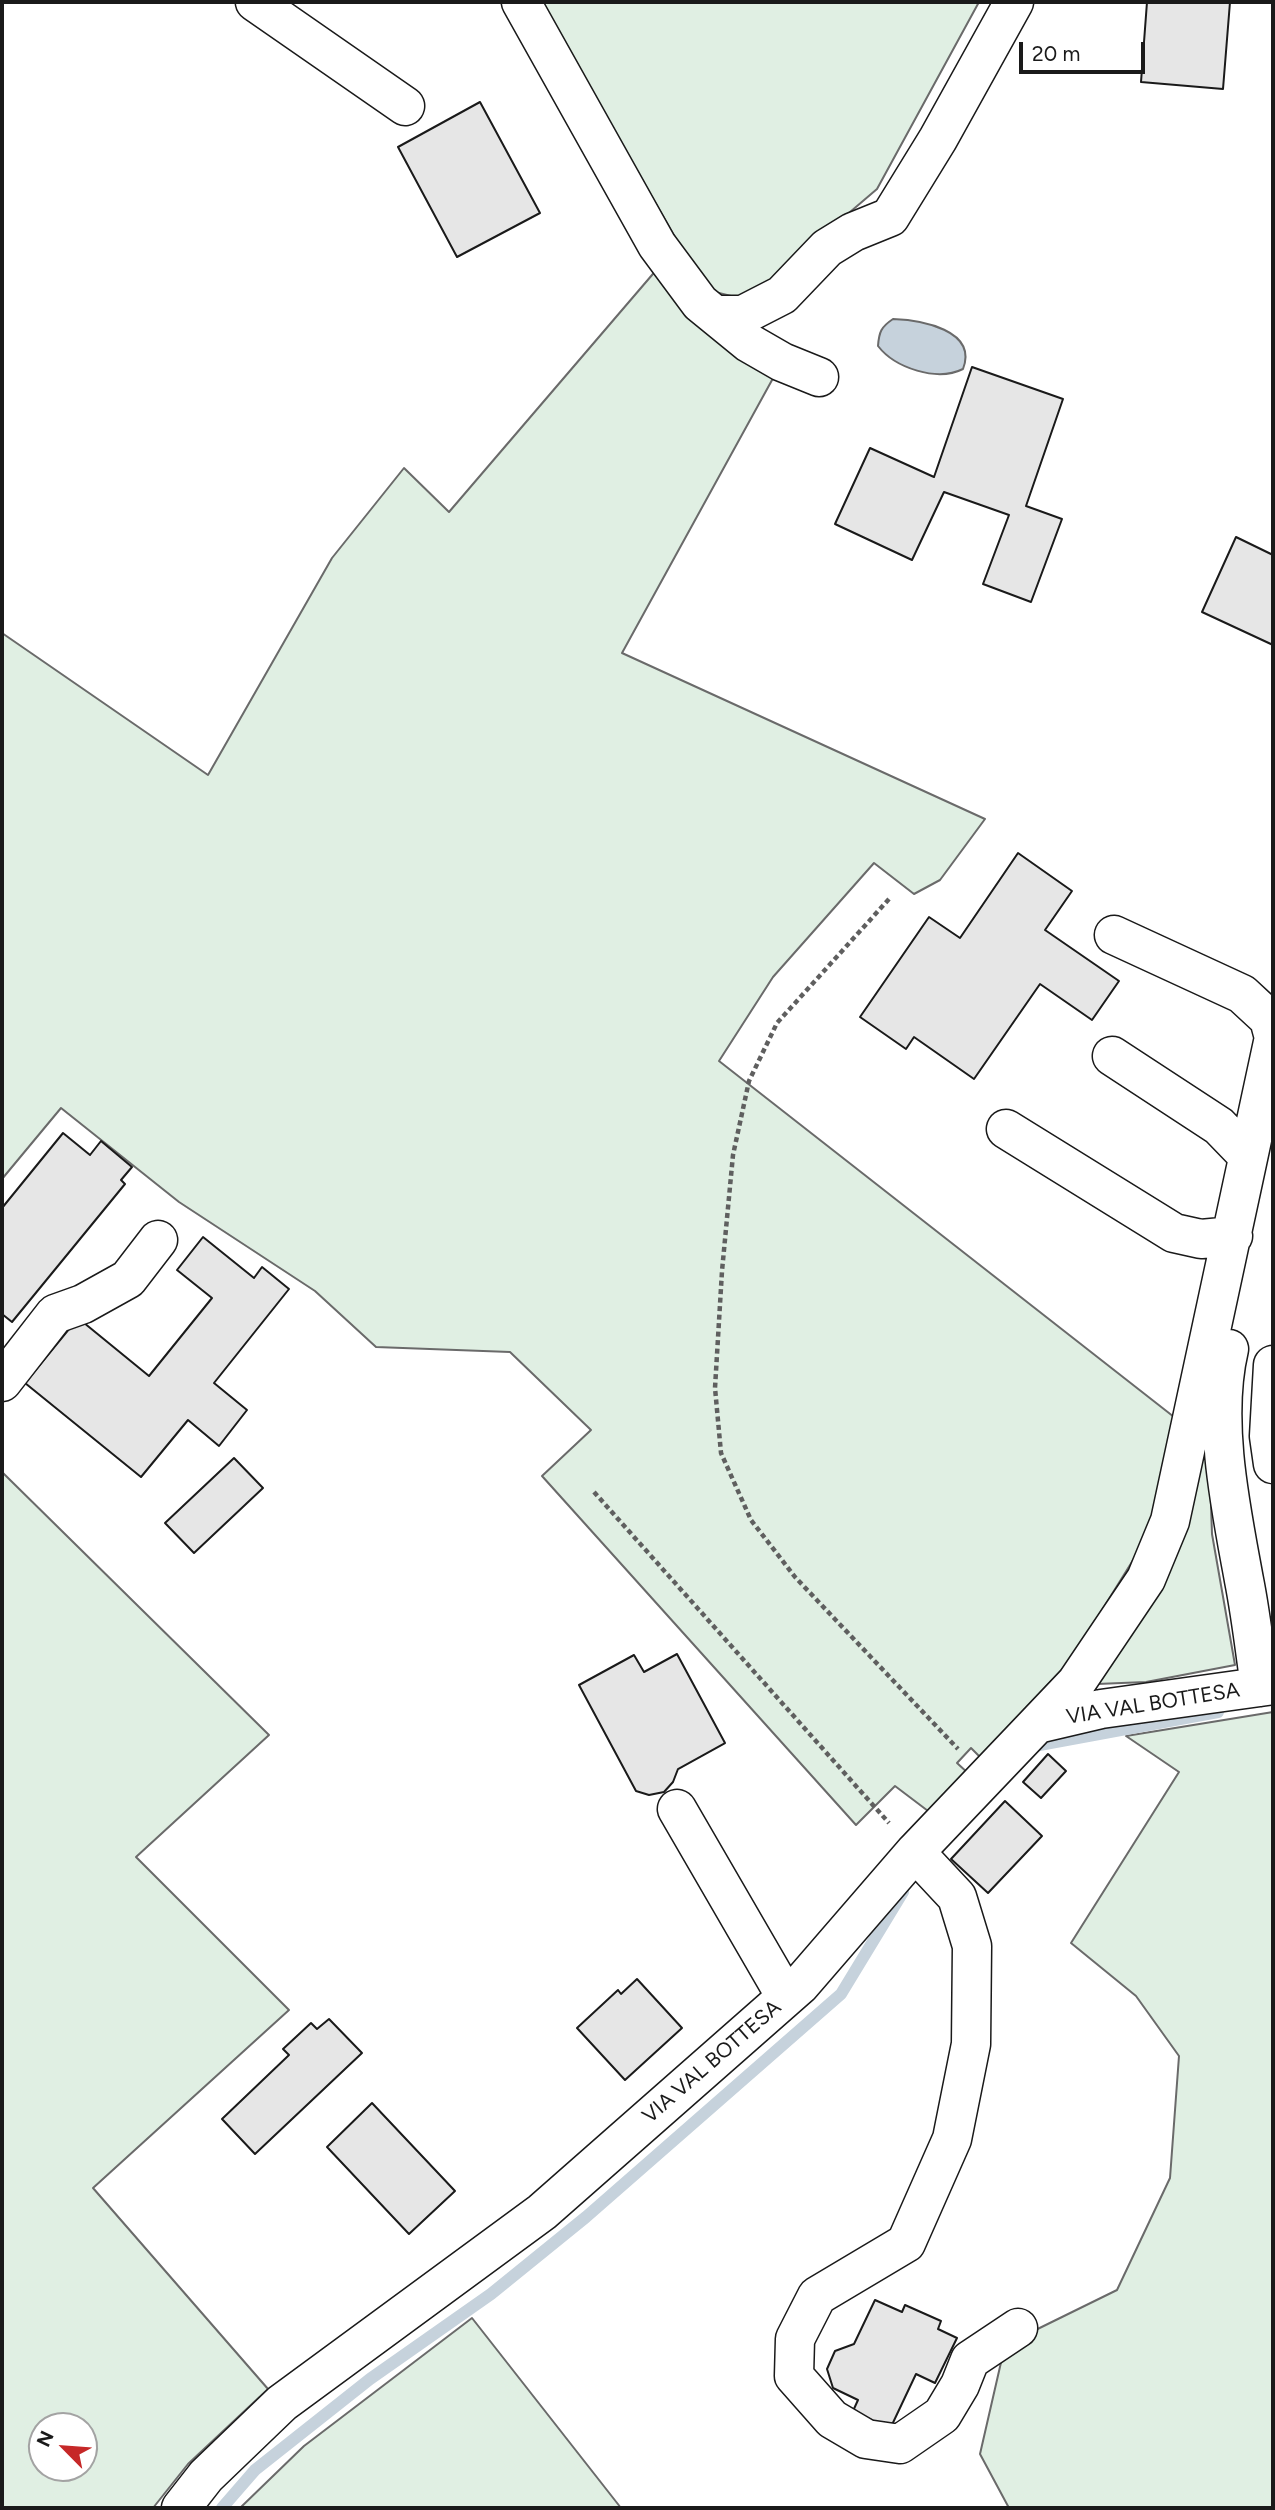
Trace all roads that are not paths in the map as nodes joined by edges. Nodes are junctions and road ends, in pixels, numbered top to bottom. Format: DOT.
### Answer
graph roads {
  1 [pos="255,2"];
  2 [pos="521,2"];
  3 [pos="1014,2"];
  4 [pos="405,106"];
  5 [pos="715,315"];
  6 [pos="819,377"];
  7 [pos="1114,935"];
  8 [pos="1273,1034"];
  9 [pos="1273,1042"];
  10 [pos="1112,1056"];
  11 [pos="1006,1129"];
  12 [pos="1261,1160"];
  13 [pos="1233,1236"];
  14 [pos="158,1240"];
  15 [pos="1273,1366"];
  16 [pos="2,1382"];
  17 [pos="1273,1464"];
  18 [pos="1266,1686"];
  19 [pos="1037,1724"];
  20 [pos="677,1809"];
  21 [pos="915,1852"];
  22 [pos="786,1997"];
  23 [pos="1018,2328"];
  24 [pos="181,2508"];
  1 -- 4 [label="street"];
  2 -- 5 [label="street"];
  3 -- 5 [label="street"];
  5 -- 6 [label="street"];
  7 -- 8 [label="street"];
  9 -- 12 [label="street"];
  10 -- 12 [label="street"];
  11 -- 13 [label="street"];
  12 -- 13 [label="street"];
  12 -- 18 [label="street, VIA VAL BOTTESA"];
  13 -- 19 [label="street"];
  14 -- 16 [label="street"];
  15 -- 17 [label="street"];
  18 -- 19 [label="street, VIA VAL BOTTESA"];
  19 -- 21 [label="street, VIA VAL BOTTESA"];
  20 -- 22 [label="street"];
  21 -- 22 [label="street, VIA VAL BOTTESA"];
  21 -- 23 [label="street"];
  22 -- 24 [label="street, VIA VAL BOTTESA"];
}
